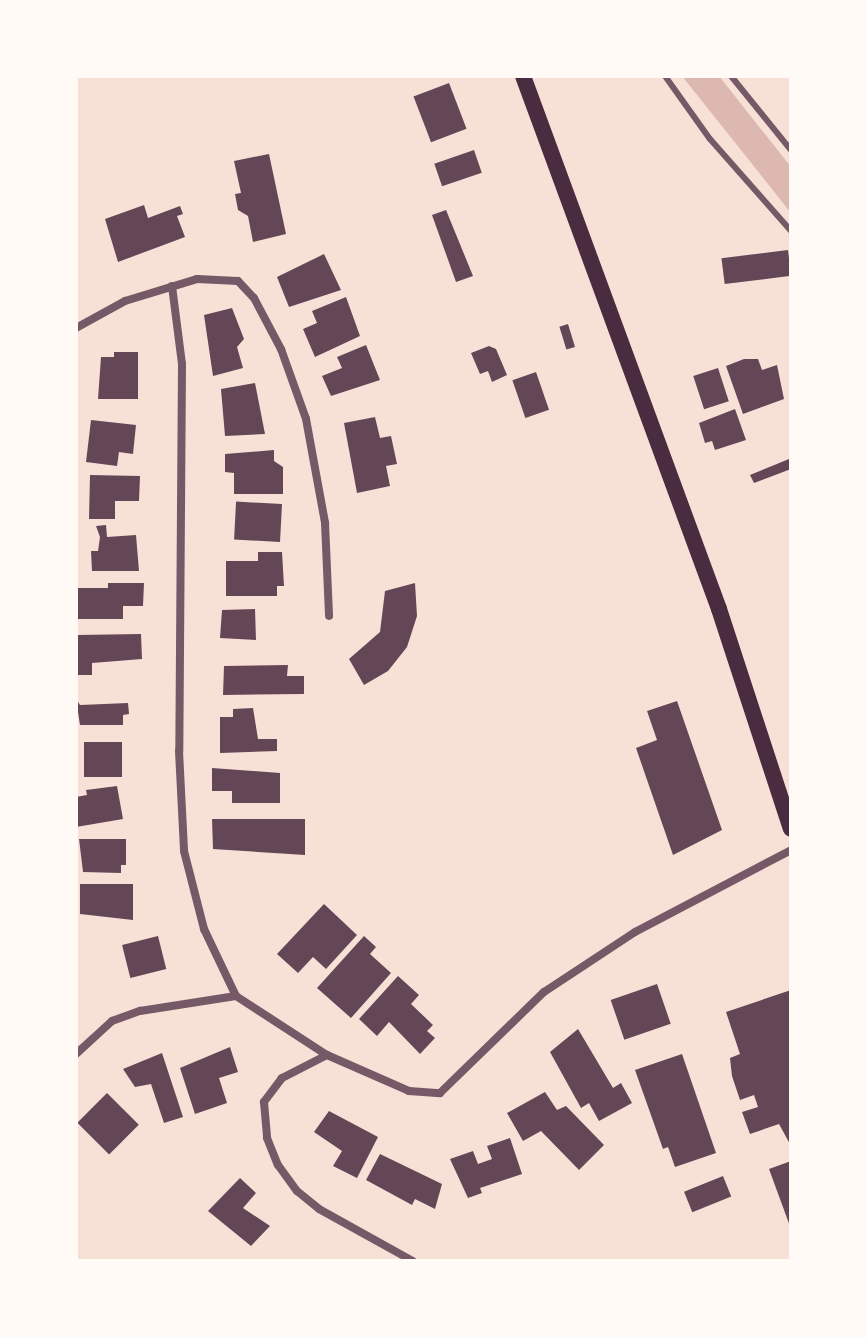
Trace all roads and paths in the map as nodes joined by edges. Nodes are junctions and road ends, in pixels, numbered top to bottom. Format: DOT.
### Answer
graph roads {
  1 [pos="523,76"];
  2 [pos="665,76"];
  3 [pos="731,76"];
  4 [pos="791,150"];
  5 [pos="791,231"];
  6 [pos="172,286"];
  7 [pos="76,328"];
  8 [pos="329,616"];
  9 [pos="791,829"];
  10 [pos="791,850"];
  11 [pos="236,996"];
  12 [pos="76,1054"];
  13 [pos="327,1055"];
  14 [pos="413,1261"];
  1 -- 9 [label="main road"];
  2 -- 5 [label="lane"];
  3 -- 4 [label="lane"];
  6 -- 7 [label="street"];
  6 -- 8 [label="street"];
  6 -- 11 [label="street"];
  10 -- 13 [label="street"];
  11 -- 12 [label="street"];
  11 -- 13 [label="street"];
  13 -- 14 [label="street"];
}
